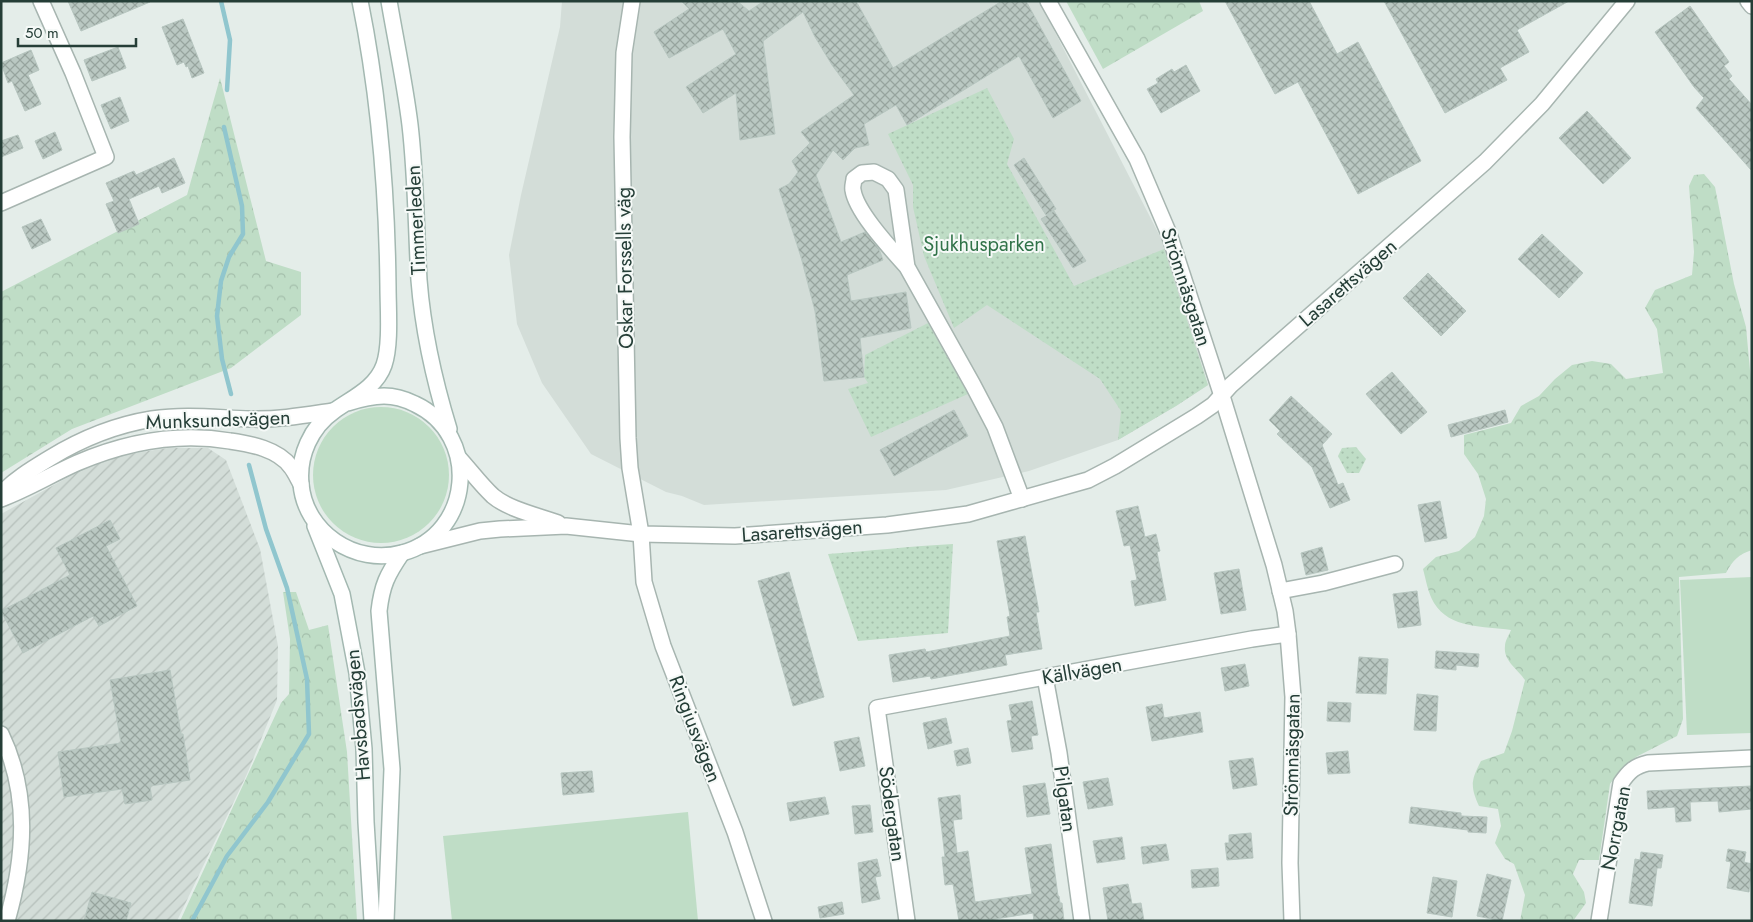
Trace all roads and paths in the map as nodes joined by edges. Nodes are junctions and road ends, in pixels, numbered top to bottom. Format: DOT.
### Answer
graph roads {
  1 [pos="41,1"];
  2 [pos="360,1"];
  3 [pos="389,1"];
  4 [pos="632,1"];
  5 [pos="1048,1"];
  6 [pos="1627,1"];
  7 [pos="1748,1"];
  8 [pos="1752,6"];
  9 [pos="1,203"];
  10 [pos="907,267"];
  11 [pos="1222,396"];
  12 [pos="348,403"];
  13 [pos="334,411"];
  14 [pos="451,437"];
  15 [pos="459,458"];
  16 [pos="301,484"];
  17 [pos="1,494"];
  18 [pos="1,499"];
  19 [pos="1022,499"];
  20 [pos="311,515"];
  21 [pos="579,527"];
  22 [pos="641,534"];
  23 [pos="418,547"];
  24 [pos="402,553"];
  25 [pos="1395,564"];
  26 [pos="1280,591"];
  27 [pos="1288,634"];
  28 [pos="1045,677"];
  29 [pos="877,708"];
  30 [pos="1,734"];
  31 [pos="1752,758"];
  32 [pos="7,921"];
  33 [pos="372,921"];
  34 [pos="386,921"];
  35 [pos="764,921"];
  36 [pos="907,921"];
  37 [pos="1082,921"];
  38 [pos="1292,921"];
  39 [pos="1599,921"];
  1 -- 9 [label="street"];
  2 -- 12 [label="street, Timmerleden"];
  3 -- 14 [label="street, Timmerleden"];
  4 -- 22 [label="street, Oskar Forssells väg"];
  5 -- 11 [label="street, Strömnäsgatan"];
  6 -- 11 [label="street, Lasarettsvägen"];
  7 -- 8 [label="street"];
  10 -- 10 [label="street"];
  10 -- 19 [label="street"];
  11 -- 19 [label="street, Lasarettsvägen"];
  11 -- 26 [label="street, Strömnäsgatan"];
  12 -- 13 [label="street"];
  12 -- 14 [label="street"];
  13 -- 16 [label="street"];
  13 -- 17 [label="street, Munksundsvägen"];
  14 -- 15 [label="street"];
  15 -- 21 [label="street, Lasarettsvägen"];
  15 -- 23 [label="street"];
  16 -- 18 [label="street, Munksundsvägen"];
  16 -- 20 [label="street"];
  19 -- 22 [label="street, Lasarettsvägen"];
  20 -- 24 [label="street"];
  20 -- 33 [label="street, Havsbadsvägen"];
  21 -- 22 [label="street, Lasarettsvägen"];
  21 -- 23 [label="street, Lasarettsvägen"];
  22 -- 35 [label="street, Ringiusvägen"];
  23 -- 24 [label="street"];
  24 -- 34 [label="street, Havsbadsvägen"];
  25 -- 26 [label="street"];
  26 -- 27 [label="street, Strömnäsgatan"];
  27 -- 28 [label="street, Källvägen"];
  27 -- 38 [label="street, Strömnäsgatan"];
  28 -- 29 [label="street, Källvägen"];
  28 -- 37 [label="street, Pilgatan"];
  29 -- 36 [label="street, Södergatan"];
  30 -- 32 [label="street"];
  31 -- 39 [label="street, Norrgatan"];
}
